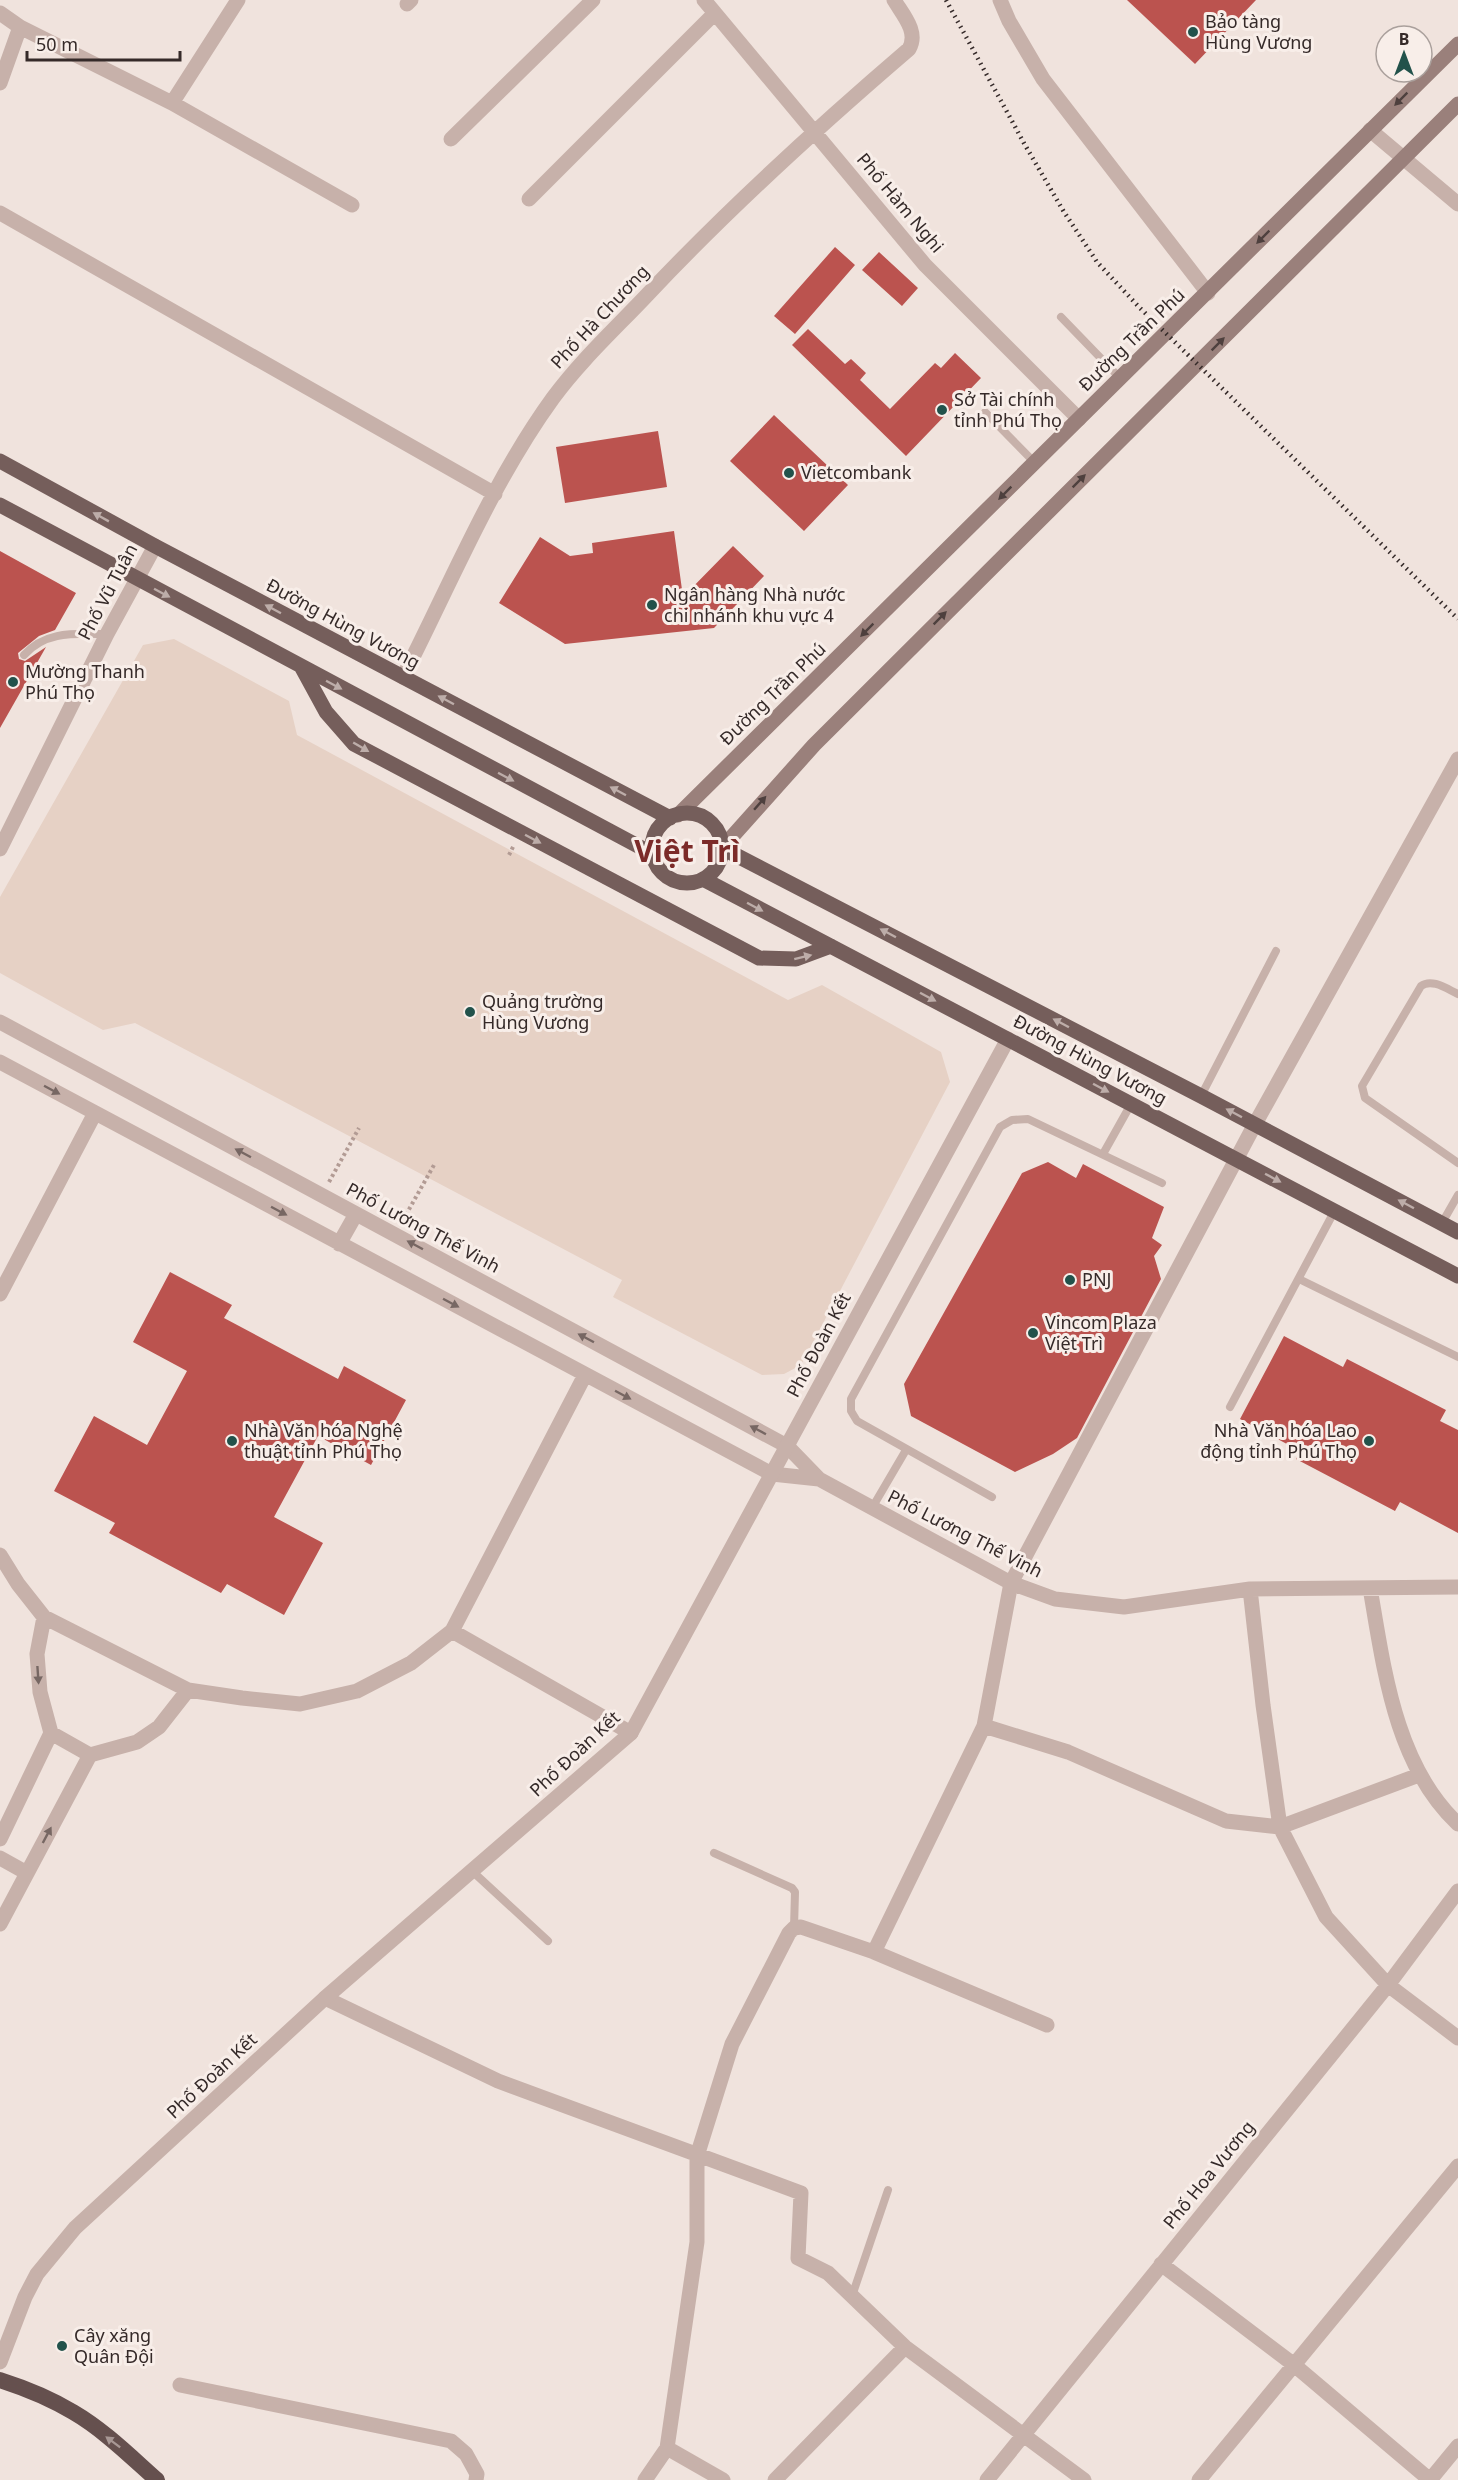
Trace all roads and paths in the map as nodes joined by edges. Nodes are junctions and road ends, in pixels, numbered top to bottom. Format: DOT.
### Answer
graph roads {
  1 [pos="238,0"];
  2 [pos="593,0"];
  3 [pos="704,0"];
  4 [pos="894,0"];
  5 [pos="1000,0"];
  6 [pos="0,13"];
  7 [pos="715,13"];
  8 [pos="20,27"];
  9 [pos="1458,44"];
  10 [pos="0,83"];
  11 [pos="172,103"];
  12 [pos="1458,104"];
  13 [pos="814,130"];
  14 [pos="1370,130"];
  15 [pos="452,139"];
  16 [pos="1403,159"];
  17 [pos="529,199"];
  18 [pos="1458,204"];
  19 [pos="352,205"];
  20 [pos="0,213"];
  21 [pos="1208,293"];
  22 [pos="1061,317"];
  23 [pos="1120,378"];
  24 [pos="985,412"];
  25 [pos="1079,419"];
  26 [pos="0,461"];
  27 [pos="1035,463"];
  28 [pos="495,494"];
  29 [pos="0,505"];
  30 [pos="154,546"];
  31 [pos="136,580"];
  32 [pos="107,634"];
  33 [pos="24,655"];
  34 [pos="302,668"];
  35 [pos="403,677"];
  36 [pos="1458,759"];
  37 [pos="674,816"];
  38 [pos="722,848"];
  39 [pos="0,849"];
  40 [pos="653,854"];
  41 [pos="703,879"];
  42 [pos="831,946"];
  43 [pos="1276,951"];
  44 [pos="1458,994"];
  45 [pos="0,1022"];
  46 [pos="1008,1038"];
  47 [pos="0,1062"];
  48 [pos="1201,1096"];
  49 [pos="1131,1104"];
  50 [pos="95,1113"];
  51 [pos="1255,1125"];
  52 [pos="359,1128"];
  53 [pos="1103,1154"];
  54 [pos="1237,1159"];
  55 [pos="1458,1163"];
  56 [pos="434,1166"];
  57 [pos="1162,1183"];
  58 [pos="1458,1194"];
  59 [pos="322,1196"];
  60 [pos="1335,1210"];
  61 [pos="356,1214"];
  62 [pos="1442,1223"];
  63 [pos="1458,1232"];
  64 [pos="395,1235"];
  65 [pos="339,1244"];
  66 [pos="1458,1276"];
  67 [pos="1299,1279"];
  68 [pos="0,1294"];
  69 [pos="1458,1357"];
  70 [pos="585,1375"];
  71 [pos="1230,1407"];
  72 [pos="787,1446"];
  73 [pos="906,1450"];
  74 [pos="772,1474"];
  75 [pos="819,1479"];
  76 [pos="992,1497"];
  77 [pos="872,1508"];
  78 [pos="0,1554"];
  79 [pos="1011,1583"];
  80 [pos="1458,1587"];
  81 [pos="1370,1588"];
  82 [pos="1250,1589"];
  83 [pos="44,1617"];
  84 [pos="452,1631"];
  85 [pos="188,1690"];
  86 [pos="984,1726"];
  87 [pos="51,1733"];
  88 [pos="631,1733"];
  89 [pos="90,1755"];
  90 [pos="1419,1776"];
  91 [pos="1458,1824"];
  92 [pos="1280,1827"];
  93 [pos="0,1839"];
  94 [pos="714,1853"];
  95 [pos="0,1858"];
  96 [pos="472,1871"];
  97 [pos="27,1873"];
  98 [pos="1458,1892"];
  99 [pos="0,1924"];
  100 [pos="794,1928"];
  101 [pos="548,1941"];
  102 [pos="874,1952"];
  103 [pos="1388,1985"];
  104 [pos="325,1998"];
  105 [pos="1047,2025"];
  106 [pos="1458,2037"];
  107 [pos="697,2156"];
  108 [pos="1458,2166"];
  109 [pos="888,2190"];
  110 [pos="1161,2264"];
  111 [pos="852,2296"];
  112 [pos="905,2347"];
  113 [pos="0,2362"];
  114 [pos="1293,2364"];
  115 [pos="0,2380"];
  116 [pos="180,2385"];
  117 [pos="1022,2436"];
  118 [pos="1458,2446"];
  119 [pos="667,2448"];
  120 [pos="157,2480"];
  121 [pos="476,2480"];
  122 [pos="645,2480"];
  123 [pos="723,2480"];
  124 [pos="775,2480"];
  125 [pos="987,2480"];
  126 [pos="1084,2480"];
  127 [pos="1199,2480"];
  128 [pos="1430,2480"];
  1 -- 11 [label="street"];
  2 -- 15 [label="street"];
  3 -- 7 [label="street, Phố Hàm Nghi"];
  4 -- 13 [label="street, Phố Hà Chương"];
  5 -- 21 [label="street"];
  6 -- 8 [label="street"];
  7 -- 13 [label="street, Phố Hàm Nghi"];
  7 -- 17 [label="street"];
  8 -- 10 [label="street"];
  8 -- 11 [label="street"];
  9 -- 14 [label="main road, Đường Trần Phú, one-way"];
  11 -- 19 [label="street"];
  12 -- 16 [label="main road"];
  13 -- 25 [label="street, Phố Hàm Nghi"];
  13 -- 28 [label="street, Phố Hà Chương"];
  14 -- 16 [label="street"];
  14 -- 21 [label="main road, Đường Trần Phú, one-way"];
  16 -- 18 [label="street"];
  38 -- 16 [label="main road, one-way"];
  20 -- 28 [label="street"];
  21 -- 23 [label="main road, Đường Trần Phú"];
  22 -- 23 [label="lane"];
  23 -- 25 [label="main road, Đường Trần Phú"];
  24 -- 27 [label="lane"];
  25 -- 27 [label="main road, Đường Trần Phú"];
  30 -- 26 [label="main road, Đường Hùng Vương, one-way"];
  27 -- 37 [label="main road, Đường Trần Phú, one-way"];
  28 -- 35 [label="street, Phố Hà Chương"];
  29 -- 31 [label="main road"];
  30 -- 31 [label="street, Phố Vũ Tuân"];
  35 -- 30 [label="main road, Đường Hùng Vương, one-way"];
  31 -- 32 [label="street, Phố Vũ Tuân"];
  31 -- 34 [label="main road, one-way"];
  32 -- 33 [label="lane"];
  32 -- 39 [label="street, Phố Vũ Tuân"];
  34 -- 40 [label="main road, one-way"];
  34 -- 42 [label="main road, one-way"];
  37 -- 35 [label="main road, Đường Hùng Vương, one-way"];
  36 -- 51 [label="street"];
  37 -- 38 [label="main road"];
  37 -- 40 [label="main road"];
  38 -- 41 [label="main road"];
  48 -- 38 [label="main road, Đường Hùng Vương, one-way"];
  40 -- 41 [label="main road"];
  41 -- 42 [label="main road, Đường Hùng Vương, one-way"];
  42 -- 46 [label="main road, Đường Hùng Vương, one-way"];
  43 -- 48 [label="lane"];
  44 -- 55 [label="lane"];
  59 -- 45 [label="street, Phố Lương Thế Vinh, one-way"];
  46 -- 49 [label="main road, Đường Hùng Vương, one-way"];
  46 -- 72 [label="street, Phố Đoàn Kết"];
  47 -- 50 [label="street, Phố Lương Thế Vinh, one-way"];
  51 -- 48 [label="main road, Đường Hùng Vương, one-way"];
  49 -- 53 [label="lane"];
  49 -- 54 [label="main road, Đường Hùng Vương"];
  50 -- 65 [label="street, Phố Lương Thế Vinh, one-way"];
  50 -- 68 [label="street"];
  51 -- 54 [label="street"];
  62 -- 51 [label="main road, Đường Hùng Vương, one-way"];
  52 -- 59 [label="path"];
  53 -- 57 [label="lane"];
  53 -- 73 [label="lane"];
  54 -- 60 [label="main road, Đường Hùng Vương, one-way"];
  54 -- 79 [label="street"];
  56 -- 64 [label="path"];
  58 -- 62 [label="lane"];
  59 -- 61 [label="street, Phố Lương Thế Vinh"];
  60 -- 66 [label="main road, Đường Hùng Vương"];
  60 -- 67 [label="lane"];
  61 -- 64 [label="street, Phố Lương Thế Vinh"];
  61 -- 65 [label="street"];
  62 -- 63 [label="main road, Đường Hùng Vương"];
  72 -- 64 [label="street, Phố Lương Thế Vinh, one-way"];
  65 -- 70 [label="street, Phố Lương Thế Vinh, one-way"];
  67 -- 69 [label="lane"];
  67 -- 71 [label="lane"];
  70 -- 74 [label="street, Phố Lương Thế Vinh, one-way"];
  70 -- 84 [label="street"];
  72 -- 74 [label="street, Phố Đoàn Kết"];
  72 -- 75 [label="street, Phố Lương Thế Vinh"];
  73 -- 76 [label="lane"];
  73 -- 77 [label="lane"];
  74 -- 75 [label="street, Phố Lương Thế Vinh"];
  74 -- 88 [label="street, Phố Đoàn Kết"];
  75 -- 77 [label="street, Phố Lương Thế Vinh"];
  77 -- 79 [label="street, Phố Lương Thế Vinh"];
  78 -- 83 [label="street"];
  79 -- 82 [label="street, Phố Lương Thế Vinh"];
  79 -- 86 [label="street"];
  80 -- 81 [label="street, Phố Lương Thế Vinh"];
  81 -- 82 [label="street, Phố Lương Thế Vinh"];
  81 -- 90 [label="street"];
  82 -- 92 [label="street"];
  83 -- 85 [label="street"];
  83 -- 87 [label="street, one-way"];
  84 -- 85 [label="street"];
  84 -- 88 [label="street"];
  85 -- 89 [label="street"];
  86 -- 92 [label="street"];
  86 -- 102 [label="street"];
  87 -- 89 [label="street"];
  87 -- 93 [label="street"];
  88 -- 96 [label="street, Phố Đoàn Kết"];
  97 -- 89 [label="street, one-way"];
  90 -- 91 [label="street"];
  90 -- 92 [label="street"];
  92 -- 103 [label="street"];
  94 -- 100 [label="lane"];
  95 -- 97 [label="street"];
  96 -- 101 [label="lane"];
  96 -- 104 [label="street, Phố Đoàn Kết"];
  97 -- 99 [label="street"];
  98 -- 103 [label="street, Phố Hoa Vương"];
  100 -- 102 [label="street"];
  100 -- 107 [label="street"];
  102 -- 105 [label="street"];
  103 -- 106 [label="street"];
  103 -- 110 [label="street, Phố Hoa Vương"];
  104 -- 107 [label="street"];
  104 -- 113 [label="street, Phố Đoàn Kết"];
  107 -- 111 [label="street"];
  107 -- 119 [label="street"];
  108 -- 114 [label="street"];
  109 -- 111 [label="lane"];
  110 -- 114 [label="street"];
  110 -- 117 [label="street, Phố Hoa Vương"];
  111 -- 112 [label="street"];
  112 -- 117 [label="street"];
  112 -- 124 [label="street"];
  114 -- 127 [label="street"];
  114 -- 128 [label="street"];
  120 -- 115 [label="highway, one-way"];
  116 -- 121 [label="street"];
  117 -- 125 [label="street, Phố Hoa Vương"];
  117 -- 126 [label="street"];
  118 -- 128 [label="street"];
  119 -- 122 [label="street"];
  119 -- 123 [label="street"];
}
